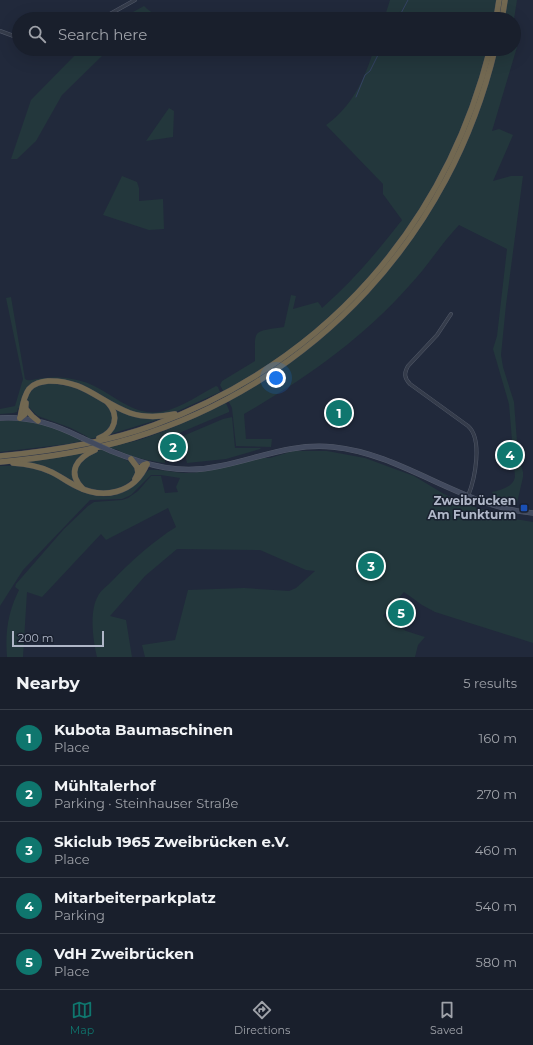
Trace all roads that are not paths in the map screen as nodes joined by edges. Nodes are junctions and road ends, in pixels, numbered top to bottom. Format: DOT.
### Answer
graph roads {
  1 [pos="135,0"];
  2 [pos="499,0"];
  3 [pos="504,0"];
  4 [pos="114,12"];
  5 [pos="497,12"];
  6 [pos="503,12"];
  7 [pos="0,31"];
  8 [pos="12,35"];
  9 [pos="488,56"];
  10 [pos="493,56"];
  11 [pos="451,314"];
  12 [pos="26,397"];
  13 [pos="105,400"];
  14 [pos="26,409"];
  15 [pos="187,412"];
  16 [pos="0,418"];
  17 [pos="20,418"];
  18 [pos="38,421"];
  19 [pos="81,445"];
  20 [pos="106,445"];
  21 [pos="131,459"];
  22 [pos="0,460"];
  23 [pos="147,464"];
  24 [pos="138,473"];
  25 [pos="131,484"];
  26 [pos="84,489"];
  27 [pos="468,496"];
  28 [pos="533,513"];
  1 -- 4 [label="street"];
  2 -- 5 [label="highway"];
  3 -- 6 [label="highway"];
  7 -- 8 [label="street"];
  9 -- 15 [label="highway"];
  10 -- 20 [label="highway"];
  11 -- 27 [label="street"];
  12 -- 13 [label="highway"];
  12 -- 14 [label="highway"];
  12 -- 17 [label="highway"];
  13 -- 15 [label="highway"];
  13 -- 19 [label="highway"];
  14 -- 17 [label="highway"];
  14 -- 18 [label="highway"];
  15 -- 19 [label="highway"];
  16 -- 17 [label="main road"];
  17 -- 18 [label="main road"];
  18 -- 21 [label="main road, bridge"];
  19 -- 22 [label="highway"];
  20 -- 22 [label="highway"];
  20 -- 26 [label="highway"];
  21 -- 23 [label="main road"];
  21 -- 24 [label="highway"];
  22 -- 26 [label="highway"];
  23 -- 24 [label="highway"];
  23 -- 25 [label="highway"];
  23 -- 27 [label="main road"];
  24 -- 25 [label="highway"];
  25 -- 26 [label="highway"];
  27 -- 28 [label="main road"];
}
